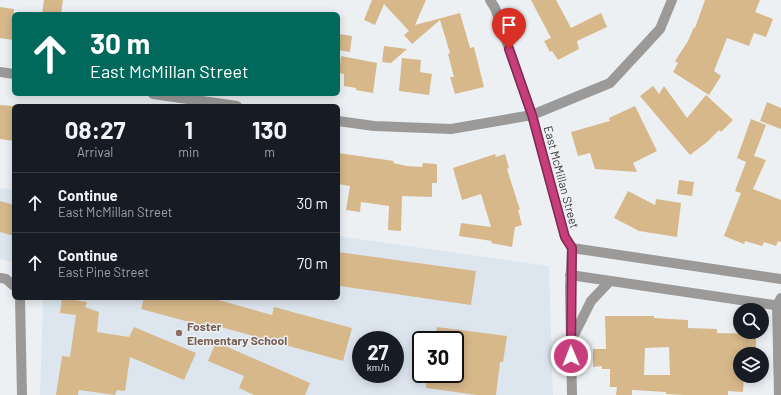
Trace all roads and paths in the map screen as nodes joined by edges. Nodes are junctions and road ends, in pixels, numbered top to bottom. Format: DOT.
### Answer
graph roads {
  1 [pos="490,0"];
  2 [pos="672,0"];
  3 [pos="0,72"];
  4 [pos="12,74"];
  5 [pos="167,96"];
  6 [pos="223,104"];
  7 [pos="532,115"];
  8 [pos="340,120"];
  9 [pos="572,248"];
  10 [pos="570,275"];
  11 [pos="0,278"];
  12 [pos="781,279"];
  13 [pos="610,281"];
  14 [pos="12,284"];
  15 [pos="20,300"];
  16 [pos="780,303"];
  17 [pos="570,342"];
  18 [pos="22,395"];
  19 [pos="572,395"];
  20 [pos="779,395"];
  1 -- 7 [label="street"];
  2 -- 7 [label="street"];
  3 -- 4 [label="street"];
  5 -- 6 [label="street"];
  7 -- 8 [label="street, East McMillan Street"];
  7 -- 9 [label="street, East McMillan Street"];
  9 -- 10 [label="street"];
  9 -- 12 [label="street"];
  10 -- 13 [label="street"];
  10 -- 17 [label="street"];
  11 -- 14 [label="street"];
  13 -- 16 [label="street"];
  13 -- 17 [label="street"];
  15 -- 18 [label="street"];
  16 -- 20 [label="street"];
  17 -- 19 [label="street"];
}
